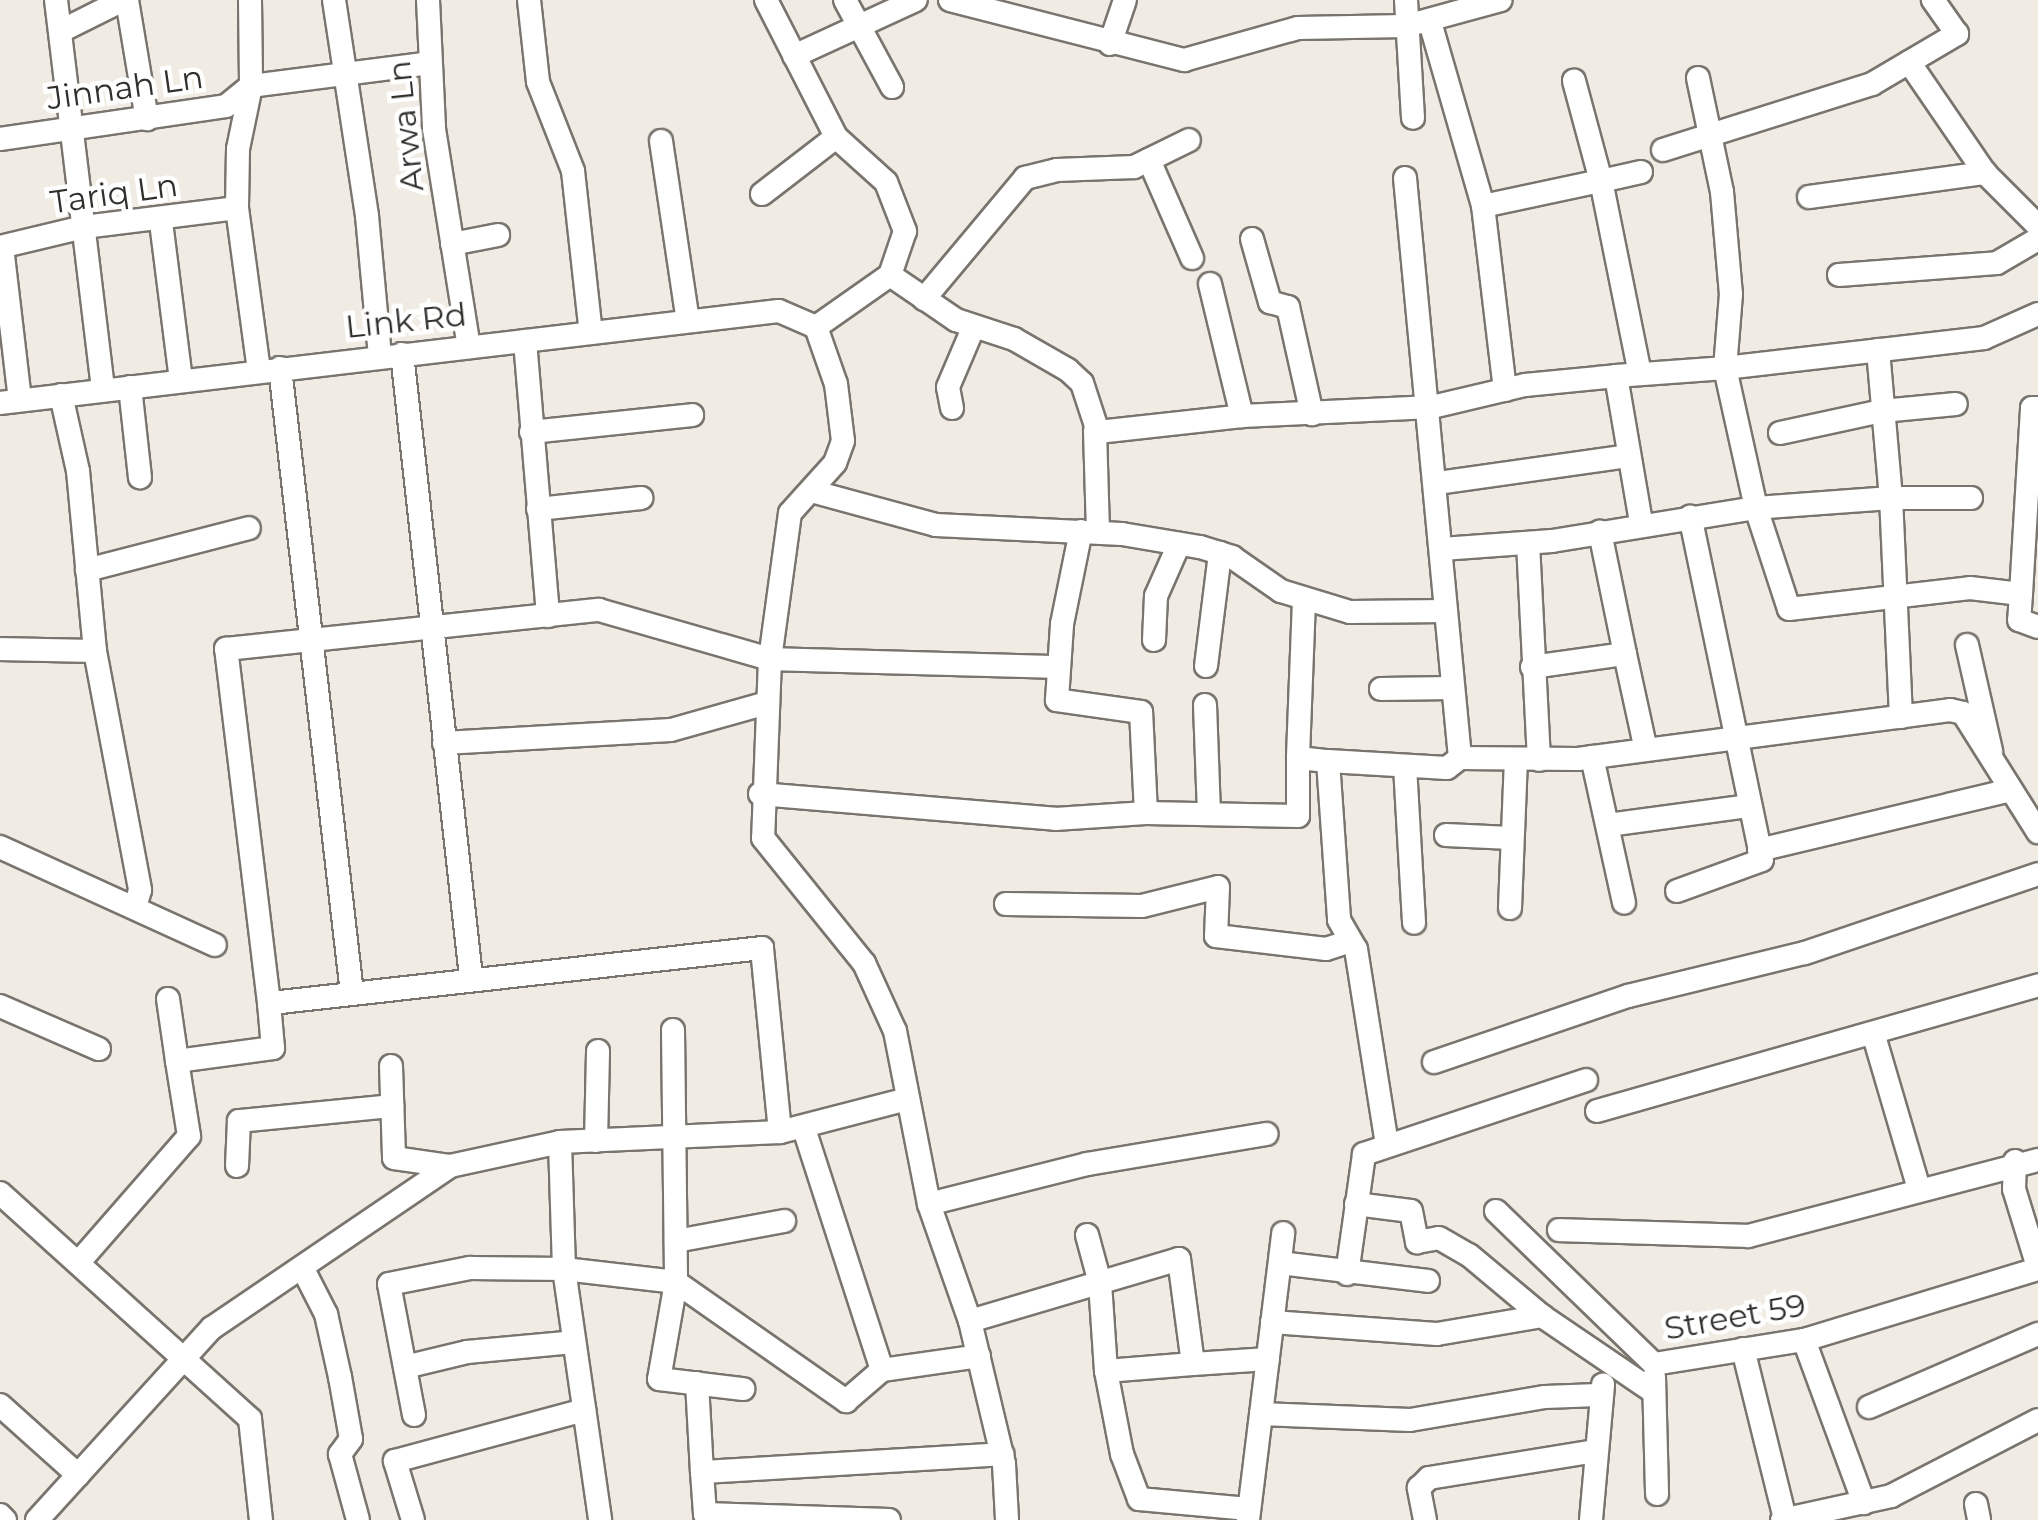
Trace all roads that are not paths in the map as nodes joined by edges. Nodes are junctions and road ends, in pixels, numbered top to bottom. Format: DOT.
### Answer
graph roads {
  1 [pos="56,0"];
  2 [pos="125,0"];
  3 [pos="250,0"];
  4 [pos="334,0"];
  5 [pos="428,0"];
  6 [pos="529,0"];
  7 [pos="766,0"];
  8 [pos="845,0"];
  9 [pos="916,0"];
  10 [pos="950,0"];
  11 [pos="1124,0"];
  12 [pos="1406,0"];
  13 [pos="1502,0"];
  14 [pos="1933,0"];
  15 [pos="1363,11"];
  16 [pos="858,24"];
  17 [pos="1418,24"];
  18 [pos="61,31"];
  19 [pos="1110,44"];
  20 [pos="794,56"];
  21 [pos="1908,62"];
  22 [pos="431,63"];
  23 [pos="340,73"];
  24 [pos="1698,78"];
  25 [pos="1574,81"];
  26 [pos="252,86"];
  27 [pos="892,87"];
  28 [pos="1414,118"];
  29 [pos="146,119"];
  30 [pos="73,128"];
  31 [pos="1711,136"];
  32 [pos="836,137"];
  33 [pos="0,139"];
  34 [pos="662,140"];
  35 [pos="1189,140"];
  36 [pos="1662,150"];
  37 [pos="1149,160"];
  38 [pos="1642,172"];
  39 [pos="1985,173"];
  40 [pos="1405,178"];
  41 [pos="1602,182"];
  42 [pos="762,194"];
  43 [pos="1809,197"];
  44 [pos="1483,206"];
  45 [pos="237,208"];
  46 [pos="161,222"];
  47 [pos="2038,226"];
  48 [pos="84,227"];
  49 [pos="498,235"];
  50 [pos="1252,239"];
  51 [pos="2038,239"];
  52 [pos="452,244"];
  53 [pos="1,247"];
  54 [pos="1192,258"];
  55 [pos="1839,275"];
  56 [pos="890,276"];
  57 [pos="1210,284"];
  58 [pos="924,298"];
  59 [pos="2038,314"];
  60 [pos="688,321"];
  61 [pos="974,326"];
  62 [pos="816,327"];
  63 [pos="590,333"];
  64 [pos="525,340"];
  65 [pos="468,347"];
  66 [pos="1878,350"];
  67 [pos="391,355"];
  68 [pos="1725,368"];
  69 [pos="270,369"];
  70 [pos="1640,374"];
  71 [pos="1616,376"];
  72 [pos="181,381"];
  73 [pos="130,387"];
  74 [pos="103,390"];
  75 [pos="1504,390"];
  76 [pos="62,396"];
  77 [pos="10,401"];
  78 [pos="1956,404"];
  79 [pos="1432,407"];
  80 [pos="952,408"];
  81 [pos="2038,408"];
  82 [pos="1882,411"];
  83 [pos="1312,414"];
  84 [pos="692,415"];
  85 [pos="1242,416"];
  86 [pos="1094,430"];
  87 [pos="531,432"];
  88 [pos="1780,433"];
  89 [pos="1630,456"];
  90 [pos="140,477"];
  91 [pos="2032,477"];
  92 [pos="1437,483"];
  93 [pos="810,491"];
  94 [pos="641,498"];
  95 [pos="1890,498"];
  96 [pos="1971,498"];
  97 [pos="1756,508"];
  98 [pos="538,509"];
  99 [pos="1690,516"];
  100 [pos="1641,523"];
  101 [pos="249,528"];
  102 [pos="1090,532"];
  103 [pos="1600,532"];
  104 [pos="1528,543"];
  105 [pos="1179,544"];
  106 [pos="1442,549"];
  107 [pos="2031,549"];
  108 [pos="1220,553"];
  109 [pos="87,570"];
  110 [pos="2022,594"];
  111 [pos="1895,596"];
  112 [pos="1304,600"];
  113 [pos="1446,612"];
  114 [pos="548,616"];
  115 [pos="2038,627"];
  116 [pos="429,628"];
  117 [pos="311,640"];
  118 [pos="1154,640"];
  119 [pos="1966,644"];
  120 [pos="0,649"];
  121 [pos="94,651"];
  122 [pos="1625,654"];
  123 [pos="770,658"];
  124 [pos="1206,666"];
  125 [pos="1532,666"];
  126 [pos="1059,668"];
  127 [pos="1453,688"];
  128 [pos="1381,689"];
  129 [pos="767,702"];
  130 [pos="1205,705"];
  131 [pos="1901,717"];
  132 [pos="1740,738"];
  133 [pos="444,743"];
  134 [pos="1646,750"];
  135 [pos="1592,757"];
  136 [pos="1298,758"];
  137 [pos="1460,758"];
  138 [pos="1528,759"];
  139 [pos="1328,761"];
  140 [pos="1994,764"];
  141 [pos="1405,766"];
  142 [pos="2011,790"];
  143 [pos="760,794"];
  144 [pos="1748,806"];
  145 [pos="1146,813"];
  146 [pos="1209,813"];
  147 [pos="1608,825"];
  148 [pos="2038,832"];
  149 [pos="1446,835"];
  150 [pos="1511,838"];
  151 [pos="0,847"];
  152 [pos="1759,850"];
  153 [pos="2038,874"];
  154 [pos="1677,890"];
  155 [pos="1624,903"];
  156 [pos="136,904"];
  157 [pos="1006,904"];
  158 [pos="1510,908"];
  159 [pos="1414,923"];
  160 [pos="1352,941"];
  161 [pos="216,945"];
  162 [pos="471,977"];
  163 [pos="2038,985"];
  164 [pos="352,993"];
  165 [pos="168,999"];
  166 [pos="268,1003"];
  167 [pos="0,1006"];
  168 [pos="673,1030"];
  169 [pos="1874,1036"];
  170 [pos="100,1049"];
  171 [pos="598,1051"];
  172 [pos="177,1061"];
  173 [pos="1434,1062"];
  174 [pos="391,1066"];
  175 [pos="1586,1080"];
  176 [pos="908,1099"];
  177 [pos="392,1106"];
  178 [pos="1597,1112"];
  179 [pos="804,1128"];
  180 [pos="780,1132"];
  181 [pos="1266,1134"];
  182 [pos="675,1140"];
  183 [pos="560,1142"];
  184 [pos="596,1142"];
  185 [pos="1387,1144"];
  186 [pos="2027,1160"];
  187 [pos="238,1166"];
  188 [pos="450,1166"];
  189 [pos="1919,1188"];
  190 [pos="0,1193"];
  191 [pos="929,1204"];
  192 [pos="1356,1204"];
  193 [pos="1496,1211"];
  194 [pos="784,1221"];
  195 [pos="1559,1230"];
  196 [pos="1284,1234"];
  197 [pos="1086,1235"];
  198 [pos="676,1240"];
  199 [pos="78,1262"];
  200 [pos="1280,1263"];
  201 [pos="2038,1268"];
  202 [pos="304,1269"];
  203 [pos="564,1269"];
  204 [pos="1347,1274"];
  205 [pos="1428,1281"];
  206 [pos="676,1282"];
  207 [pos="1100,1282"];
  208 [pos="1542,1316"];
  209 [pos="970,1321"];
  210 [pos="1272,1322"];
  211 [pos="2038,1334"];
  212 [pos="1804,1340"];
  213 [pos="574,1342"];
  214 [pos="1744,1349"];
  215 [pos="979,1356"];
  216 [pos="184,1357"];
  217 [pos="1268,1360"];
  218 [pos="1192,1364"];
  219 [pos="1613,1364"];
  220 [pos="1654,1364"];
  221 [pos="405,1367"];
  222 [pos="882,1370"];
  223 [pos="1106,1371"];
  224 [pos="697,1383"];
  225 [pos="743,1389"];
  226 [pos="1654,1392"];
  227 [pos="1598,1395"];
  228 [pos="0,1405"];
  229 [pos="1869,1406"];
  230 [pos="584,1410"];
  231 [pos="1261,1414"];
  232 [pos="414,1416"];
  233 [pos="2038,1420"];
  234 [pos="1595,1451"];
  235 [pos="1002,1454"];
  236 [pos="702,1472"];
  237 [pos="78,1475"];
  238 [pos="1658,1494"];
  239 [pos="1864,1503"];
  240 [pos="1139,1510"];
  241 [pos="1248,1514"];
  242 [pos="49,1516"];
  243 [pos="261,1520"];
  244 [pos="358,1520"];
  245 [pos="413,1520"];
  246 [pos="600,1520"];
  247 [pos="890,1520"];
  248 [pos="1007,1520"];
  249 [pos="1425,1520"];
  250 [pos="1592,1520"];
  251 [pos="1783,1520"];
  1 -- 18 [label="street"];
  2 -- 18 [label="street"];
  2 -- 29 [label="street"];
  3 -- 26 [label="street"];
  4 -- 23 [label="street"];
  5 -- 22 [label="street, Arwa Ln"];
  6 -- 63 [label="street"];
  7 -- 20 [label="street"];
  8 -- 16 [label="street"];
  9 -- 16 [label="street"];
  10 -- 19 [label="street"];
  11 -- 19 [label="street"];
  12 -- 17 [label="street"];
  13 -- 17 [label="street"];
  14 -- 21 [label="street"];
  15 -- 17 [label="street"];
  15 -- 19 [label="street"];
  16 -- 20 [label="street"];
  16 -- 27 [label="street"];
  17 -- 28 [label="street"];
  17 -- 44 [label="street"];
  18 -- 30 [label="street"];
  20 -- 32 [label="street"];
  21 -- 31 [label="street"];
  21 -- 39 [label="street"];
  22 -- 23 [label="street, Jinnah Ln"];
  22 -- 52 [label="street, Arwa Ln"];
  23 -- 26 [label="street, Jinnah Ln"];
  23 -- 67 [label="street"];
  24 -- 31 [label="street"];
  25 -- 41 [label="street"];
  26 -- 29 [label="street, Jinnah Ln"];
  26 -- 45 [label="street"];
  29 -- 30 [label="street, Jinnah Ln"];
  30 -- 33 [label="street, Jinnah Ln"];
  30 -- 48 [label="street"];
  31 -- 36 [label="street"];
  31 -- 68 [label="street"];
  32 -- 42 [label="street"];
  32 -- 56 [label="street"];
  34 -- 60 [label="street"];
  35 -- 37 [label="street"];
  37 -- 54 [label="street"];
  37 -- 58 [label="street"];
  38 -- 41 [label="street"];
  39 -- 43 [label="street"];
  39 -- 47 [label="street"];
  40 -- 79 [label="street"];
  41 -- 44 [label="street"];
  41 -- 70 [label="street"];
  44 -- 75 [label="street"];
  45 -- 46 [label="street, Tariq Ln"];
  45 -- 69 [label="street"];
  46 -- 48 [label="street, Tariq Ln"];
  46 -- 72 [label="street"];
  48 -- 53 [label="street, Tariq Ln"];
  48 -- 74 [label="street"];
  49 -- 52 [label="street"];
  50 -- 83 [label="street"];
  51 -- 55 [label="street"];
  52 -- 65 [label="street, Arwa Ln"];
  53 -- 77 [label="street"];
  56 -- 58 [label="street"];
  56 -- 62 [label="street"];
  57 -- 85 [label="street"];
  58 -- 61 [label="street"];
  59 -- 66 [label="street"];
  60 -- 62 [label="street, Link Rd"];
  60 -- 63 [label="street, Link Rd"];
  61 -- 80 [label="street"];
  61 -- 86 [label="street"];
  62 -- 93 [label="street"];
  63 -- 64 [label="street, Link Rd"];
  64 -- 65 [label="street, Link Rd"];
  64 -- 87 [label="street"];
  65 -- 67 [label="street, Link Rd"];
  66 -- 68 [label="street"];
  66 -- 82 [label="street"];
  67 -- 69 [label="street, Link Rd"];
  67 -- 116 [label="street"];
  68 -- 70 [label="street"];
  68 -- 97 [label="street"];
  69 -- 72 [label="street, Link Rd"];
  69 -- 117 [label="street"];
  70 -- 71 [label="street"];
  71 -- 75 [label="street"];
  71 -- 89 [label="street"];
  72 -- 73 [label="street, Link Rd"];
  73 -- 74 [label="street, Link Rd"];
  73 -- 90 [label="street"];
  74 -- 76 [label="street, Link Rd"];
  75 -- 79 [label="street"];
  76 -- 77 [label="street, Link Rd"];
  76 -- 109 [label="street"];
  78 -- 82 [label="street"];
  79 -- 83 [label="street"];
  79 -- 92 [label="street"];
  81 -- 91 [label="street"];
  82 -- 88 [label="street"];
  82 -- 95 [label="street"];
  83 -- 85 [label="street"];
  84 -- 87 [label="street"];
  85 -- 86 [label="street"];
  86 -- 102 [label="street"];
  87 -- 98 [label="street"];
  89 -- 92 [label="street"];
  89 -- 100 [label="street"];
  91 -- 107 [label="street"];
  92 -- 106 [label="street"];
  93 -- 102 [label="street"];
  93 -- 123 [label="street"];
  94 -- 98 [label="street"];
  95 -- 96 [label="street"];
  95 -- 97 [label="street"];
  95 -- 111 [label="street"];
  97 -- 99 [label="street"];
  97 -- 111 [label="street"];
  98 -- 114 [label="street"];
  99 -- 100 [label="street"];
  99 -- 132 [label="street"];
  100 -- 103 [label="street"];
  101 -- 109 [label="street"];
  102 -- 105 [label="street"];
  102 -- 126 [label="street"];
  103 -- 104 [label="street"];
  103 -- 122 [label="street"];
  104 -- 106 [label="street"];
  104 -- 125 [label="street"];
  105 -- 108 [label="street"];
  105 -- 118 [label="street"];
  106 -- 113 [label="street"];
  107 -- 110 [label="street"];
  108 -- 112 [label="street"];
  108 -- 124 [label="street"];
  109 -- 121 [label="street"];
  110 -- 111 [label="street"];
  110 -- 115 [label="street"];
  111 -- 131 [label="street"];
  112 -- 113 [label="street"];
  112 -- 136 [label="street"];
  113 -- 127 [label="street"];
  114 -- 116 [label="street"];
  114 -- 123 [label="street"];
  116 -- 117 [label="street"];
  116 -- 133 [label="street"];
  117 -- 164 [label="street"];
  117 -- 166 [label="street"];
  119 -- 140 [label="street"];
  120 -- 121 [label="street"];
  121 -- 156 [label="street"];
  122 -- 125 [label="street"];
  122 -- 134 [label="street"];
  123 -- 126 [label="street"];
  123 -- 129 [label="street"];
  125 -- 138 [label="street"];
  126 -- 145 [label="street"];
  127 -- 128 [label="street"];
  127 -- 137 [label="street"];
  129 -- 133 [label="street"];
  129 -- 143 [label="street"];
  130 -- 146 [label="street"];
  131 -- 132 [label="street"];
  131 -- 140 [label="street"];
  132 -- 134 [label="street"];
  132 -- 144 [label="street"];
  133 -- 162 [label="street"];
  134 -- 135 [label="street"];
  135 -- 138 [label="street"];
  135 -- 147 [label="street"];
  136 -- 139 [label="street"];
  136 -- 146 [label="street"];
  137 -- 138 [label="street"];
  137 -- 141 [label="street"];
  138 -- 150 [label="street"];
  139 -- 141 [label="street"];
  139 -- 160 [label="street"];
  140 -- 142 [label="street"];
  141 -- 159 [label="street"];
  142 -- 148 [label="street"];
  142 -- 152 [label="street"];
  143 -- 145 [label="street"];
  143 -- 176 [label="street"];
  144 -- 147 [label="street"];
  144 -- 152 [label="street"];
  145 -- 146 [label="street"];
  147 -- 155 [label="street"];
  149 -- 150 [label="street"];
  150 -- 158 [label="street"];
  151 -- 156 [label="street"];
  152 -- 154 [label="street"];
  153 -- 173 [label="street"];
  156 -- 161 [label="street"];
  157 -- 160 [label="street"];
  160 -- 185 [label="street"];
  162 -- 164 [label="street"];
  162 -- 180 [label="street"];
  163 -- 169 [label="street"];
  164 -- 166 [label="street"];
  165 -- 172 [label="street"];
  166 -- 172 [label="street"];
  167 -- 170 [label="street"];
  168 -- 182 [label="street"];
  169 -- 178 [label="street"];
  169 -- 189 [label="street"];
  171 -- 184 [label="street"];
  172 -- 199 [label="street"];
  174 -- 177 [label="street"];
  175 -- 185 [label="street"];
  176 -- 179 [label="street"];
  176 -- 191 [label="street"];
  177 -- 187 [label="street"];
  177 -- 188 [label="street"];
  179 -- 180 [label="street"];
  179 -- 222 [label="street"];
  180 -- 182 [label="street"];
  181 -- 191 [label="street"];
  182 -- 184 [label="street"];
  182 -- 198 [label="street"];
  183 -- 184 [label="street"];
  183 -- 188 [label="street"];
  183 -- 203 [label="street"];
  185 -- 192 [label="street"];
  186 -- 189 [label="street"];
  186 -- 201 [label="street"];
  188 -- 202 [label="street"];
  189 -- 195 [label="street"];
  190 -- 199 [label="street"];
  191 -- 209 [label="street"];
  192 -- 204 [label="street"];
  192 -- 208 [label="street"];
  193 -- 220 [label="street, Street 59"];
  194 -- 198 [label="street"];
  196 -- 200 [label="street"];
  197 -- 207 [label="street"];
  198 -- 206 [label="street"];
  199 -- 216 [label="street"];
  200 -- 204 [label="street"];
  200 -- 210 [label="street"];
  201 -- 212 [label="street, Street 59"];
  202 -- 216 [label="street"];
  202 -- 244 [label="street"];
  203 -- 206 [label="street"];
  203 -- 213 [label="street"];
  203 -- 221 [label="street"];
  204 -- 205 [label="street"];
  206 -- 222 [label="street"];
  206 -- 224 [label="street"];
  207 -- 209 [label="street"];
  207 -- 218 [label="street"];
  207 -- 223 [label="street"];
  208 -- 210 [label="street"];
  208 -- 219 [label="street"];
  209 -- 215 [label="street"];
  210 -- 217 [label="street"];
  211 -- 229 [label="street"];
  212 -- 214 [label="street, Street 59"];
  212 -- 239 [label="street"];
  213 -- 221 [label="street"];
  213 -- 230 [label="street"];
  214 -- 220 [label="street, Street 59"];
  214 -- 251 [label="street"];
  215 -- 222 [label="street"];
  215 -- 235 [label="street"];
  216 -- 237 [label="street"];
  216 -- 243 [label="street"];
  217 -- 218 [label="street"];
  217 -- 231 [label="street"];
  218 -- 223 [label="street"];
  219 -- 226 [label="street"];
  219 -- 227 [label="street"];
  220 -- 226 [label="street"];
  221 -- 232 [label="street"];
  223 -- 240 [label="street"];
  224 -- 225 [label="street"];
  224 -- 236 [label="street"];
  226 -- 238 [label="street"];
  227 -- 231 [label="street"];
  227 -- 234 [label="street"];
  228 -- 237 [label="street"];
  230 -- 245 [label="street"];
  230 -- 246 [label="street"];
  231 -- 241 [label="street"];
  233 -- 239 [label="street"];
  234 -- 249 [label="street"];
  234 -- 250 [label="street"];
  235 -- 236 [label="street"];
  235 -- 248 [label="street"];
  236 -- 247 [label="street"];
  237 -- 242 [label="street"];
  239 -- 251 [label="street"];
  240 -- 241 [label="street"];
}
